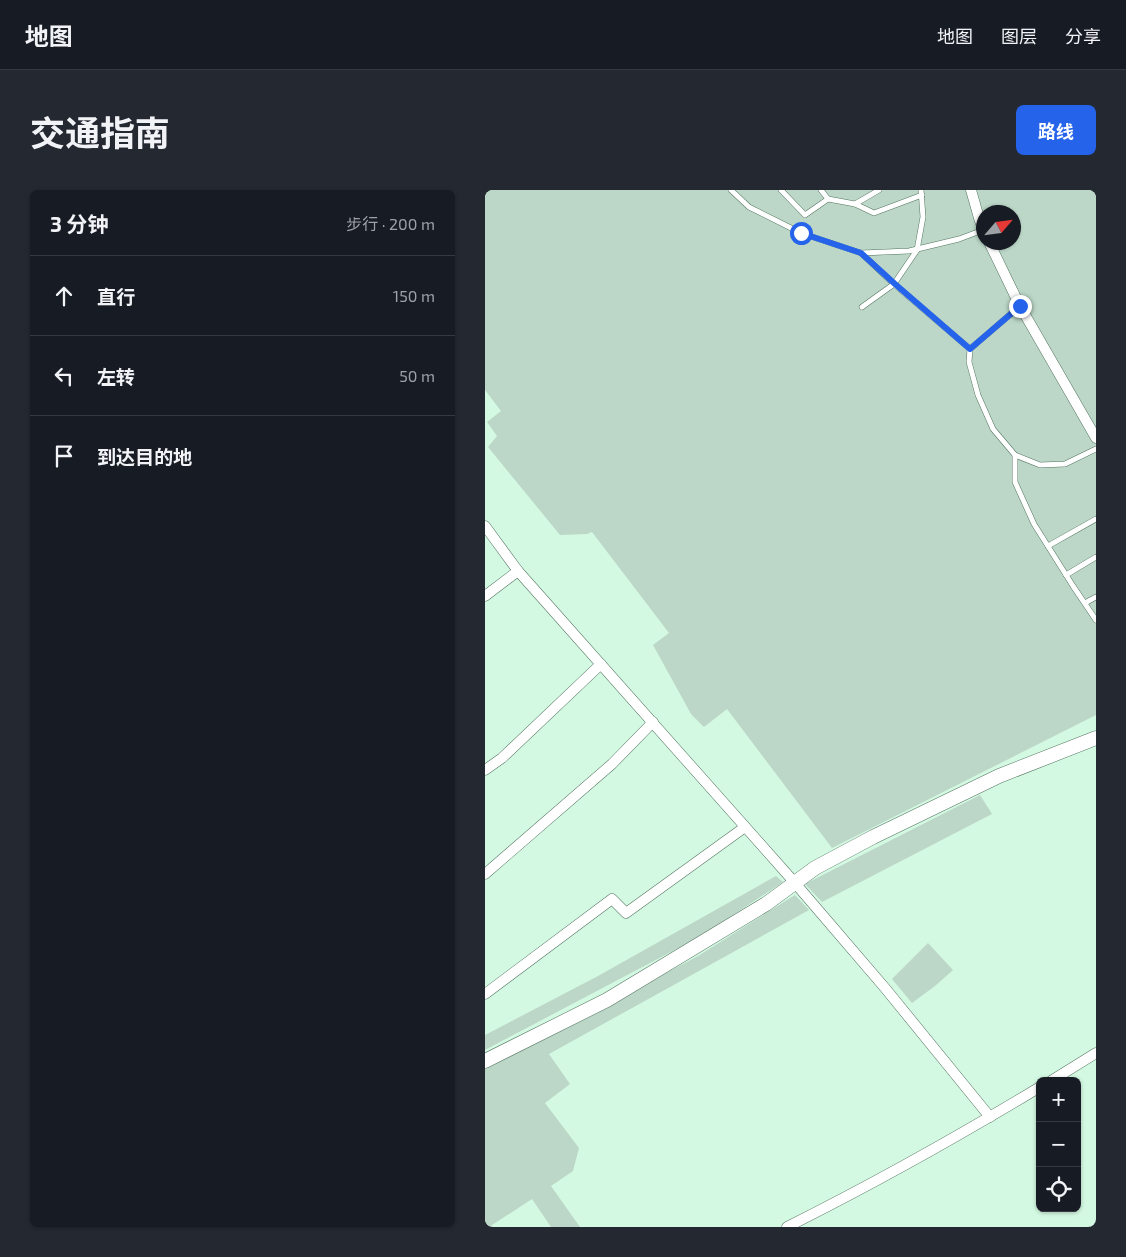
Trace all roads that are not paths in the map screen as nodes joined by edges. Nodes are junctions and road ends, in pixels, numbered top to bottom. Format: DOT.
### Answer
graph roads {
  1 [pos="731,190"];
  2 [pos="781,190"];
  3 [pos="821,190"];
  4 [pos="879,190"];
  5 [pos="971,190"];
  6 [pos="922,193"];
  7 [pos="829,198"];
  8 [pos="855,204"];
  9 [pos="976,208"];
  10 [pos="976,233"];
  11 [pos="917,250"];
  12 [pos="993,250"];
  13 [pos="861,253"];
  14 [pos="895,284"];
  15 [pos="1020,306"];
  16 [pos="862,307"];
  17 [pos="970,349"];
  18 [pos="1096,438"];
  19 [pos="1096,449"];
  20 [pos="1015,455"];
  21 [pos="1096,519"];
  22 [pos="485,526"];
  23 [pos="1048,546"];
  24 [pos="1096,557"];
  25 [pos="518,570"];
  26 [pos="1066,575"];
  27 [pos="485,596"];
  28 [pos="1096,597"];
  29 [pos="1085,603"];
  30 [pos="1096,620"];
  31 [pos="601,664"];
  32 [pos="653,722"];
  33 [pos="1096,738"];
  34 [pos="485,770"];
  35 [pos="745,827"];
  36 [pos="485,874"];
  37 [pos="795,883"];
  38 [pos="485,994"];
  39 [pos="1096,1053"];
  40 [pos="485,1062"];
  41 [pos="1057,1077"];
  42 [pos="1036,1089"];
  43 [pos="990,1117"];
  44 [pos="787,1227"];
  1 -- 13 [label="lane"];
  2 -- 7 [label="lane"];
  3 -- 7 [label="lane"];
  4 -- 8 [label="lane"];
  5 -- 9 [label="street"];
  6 -- 8 [label="lane"];
  6 -- 11 [label="lane"];
  7 -- 8 [label="lane"];
  10 -- 11 [label="lane"];
  11 -- 13 [label="lane"];
  11 -- 14 [label="lane"];
  12 -- 15 [label="street"];
  13 -- 14 [label="lane"];
  14 -- 16 [label="lane"];
  14 -- 17 [label="lane"];
  15 -- 17 [label="lane"];
  15 -- 18 [label="street"];
  17 -- 20 [label="lane"];
  19 -- 20 [label="lane"];
  20 -- 23 [label="lane"];
  21 -- 23 [label="lane"];
  22 -- 25 [label="street"];
  23 -- 26 [label="lane"];
  24 -- 26 [label="lane"];
  25 -- 27 [label="street"];
  25 -- 31 [label="street"];
  26 -- 29 [label="lane"];
  28 -- 29 [label="lane"];
  29 -- 30 [label="lane"];
  31 -- 32 [label="street"];
  31 -- 34 [label="street"];
  32 -- 35 [label="street"];
  32 -- 36 [label="street"];
  33 -- 37 [label="street"];
  35 -- 37 [label="street"];
  35 -- 38 [label="street"];
  37 -- 40 [label="street"];
  37 -- 43 [label="street"];
  39 -- 41 [label="street"];
  42 -- 43 [label="street"];
  43 -- 44 [label="street"];
}
